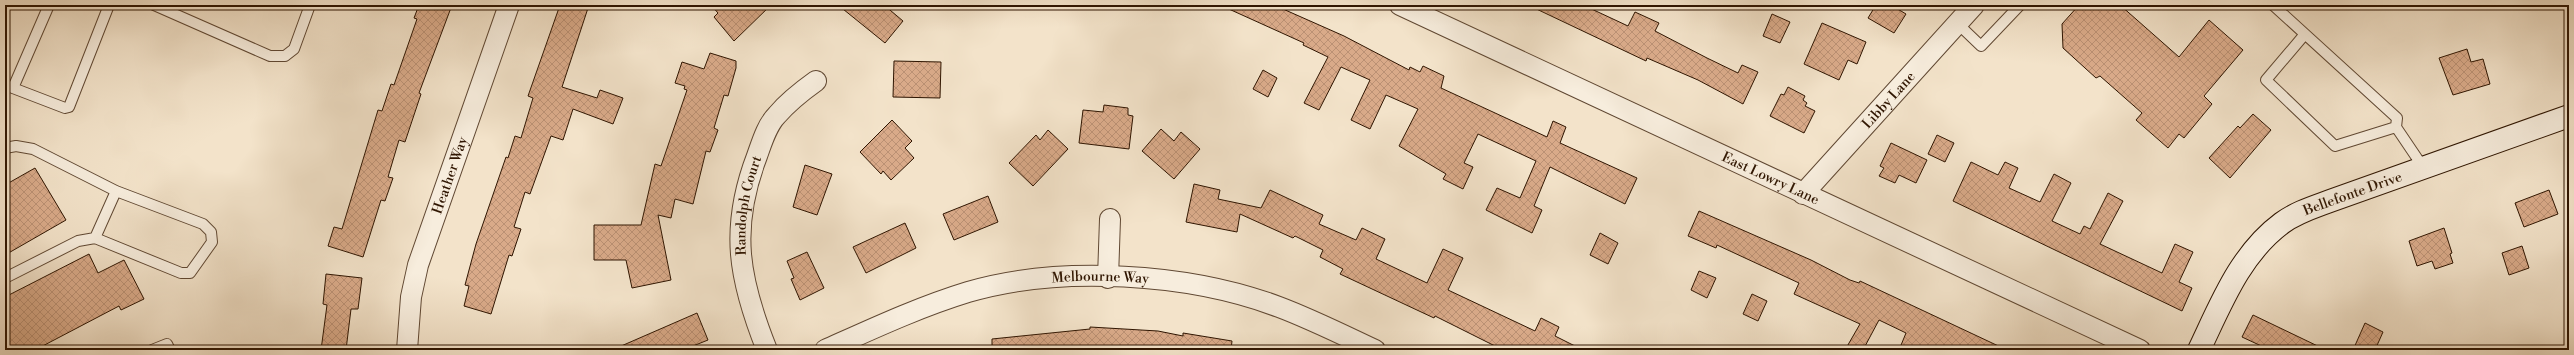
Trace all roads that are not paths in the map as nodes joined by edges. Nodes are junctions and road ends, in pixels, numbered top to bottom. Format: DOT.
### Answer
graph roads {
  1 [pos="49,5"];
  2 [pos="109,5"];
  3 [pos="154,5"];
  4 [pos="310,5"];
  5 [pos="509,5"];
  6 [pos="1400,5"];
  7 [pos="1974,5"];
  8 [pos="2020,5"];
  9 [pos="2273,5"];
  10 [pos="1957,24"];
  11 [pos="2305,34"];
  12 [pos="816,81"];
  13 [pos="9,86"];
  14 [pos="2569,116"];
  15 [pos="2396,127"];
  16 [pos="5,148"];
  17 [pos="2423,167"];
  18 [pos="116,191"];
  19 [pos="1803,194"];
  20 [pos="1110,219"];
  21 [pos="95,238"];
  22 [pos="5,278"];
  23 [pos="1108,278"];
  24 [pos="152,350"];
  25 [pos="170,350"];
  26 [pos="407,350"];
  27 [pos="767,350"];
  28 [pos="825,350"];
  29 [pos="1375,350"];
  30 [pos="2140,350"];
  31 [pos="2199,350"];
  1 -- 13 [label="lane"];
  2 -- 13 [label="lane"];
  3 -- 4 [label="lane"];
  5 -- 26 [label="street, Heather Way"];
  6 -- 19 [label="street, East Lowry Lane"];
  7 -- 10 [label="street, Libby Lane"];
  8 -- 10 [label="lane"];
  9 -- 11 [label="lane"];
  10 -- 19 [label="street, Libby Lane"];
  11 -- 15 [label="lane"];
  11 -- 15 [label="lane"];
  12 -- 27 [label="street, Randolph Court"];
  14 -- 17 [label="street, Bellefonte Drive"];
  15 -- 17 [label="lane"];
  16 -- 18 [label="lane"];
  17 -- 31 [label="street, Bellefonte Drive"];
  18 -- 21 [label="lane"];
  18 -- 21 [label="lane"];
  19 -- 30 [label="street, East Lowry Lane"];
  20 -- 23 [label="street"];
  21 -- 22 [label="lane"];
  23 -- 28 [label="street, Melbourne Way"];
  23 -- 29 [label="street, Melbourne Way"];
  24 -- 25 [label="lane"];
}
